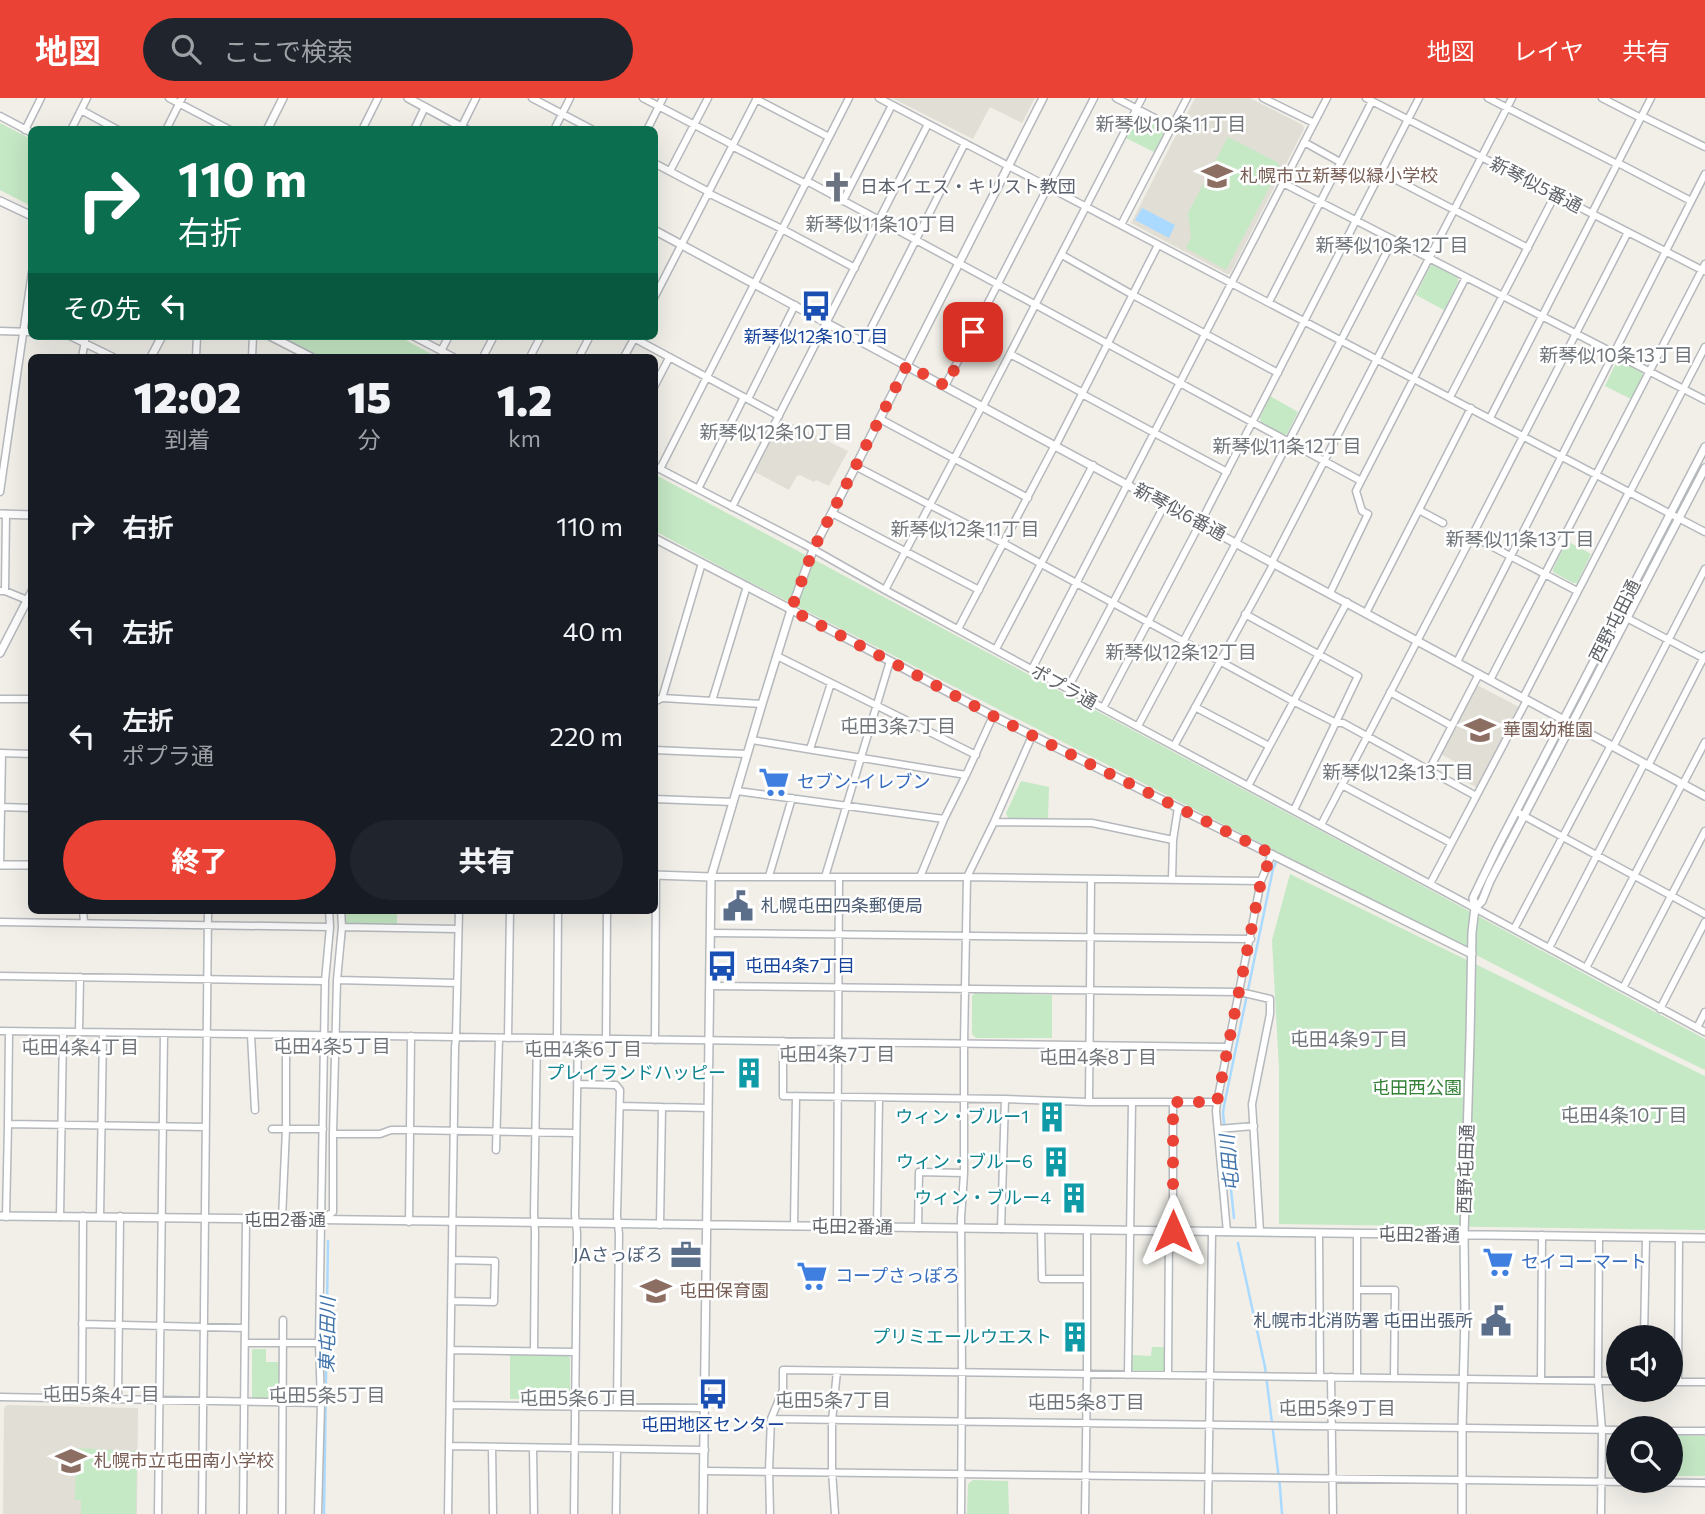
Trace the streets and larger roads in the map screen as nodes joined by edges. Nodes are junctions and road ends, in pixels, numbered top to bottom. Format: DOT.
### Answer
graph roads {
  1 [pos="41,98"];
  2 [pos="87,98"];
  3 [pos="169,98"];
  4 [pos="283,98"];
  5 [pos="378,98"];
  6 [pos="408,98"];
  7 [pos="428,98"];
  8 [pos="476,98"];
  9 [pos="532,98"];
  10 [pos="570,98"];
  11 [pos="643,98"];
  12 [pos="663,98"];
  13 [pos="708,98"];
  14 [pos="849,98"];
  15 [pos="879,98"];
  16 [pos="1043,98"];
  17 [pos="1094,98"];
  18 [pos="1116,98"];
  19 [pos="1142,98"];
  20 [pos="1187,98"];
  21 [pos="1264,98"];
  22 [pos="1327,98"];
  23 [pos="1419,98"];
  24 [pos="1488,98"];
  25 [pos="1512,98"];
  26 [pos="1602,98"];
  27 [pos="1651,98"];
  28 [pos="756,99"];
  29 [pos="1369,99"];
  30 [pos="180,101"];
  31 [pos="892,105"];
  32 [pos="659,106"];
  33 [pos="425,107"];
  34 [pos="1507,108"];
  35 [pos="1136,109"];
  36 [pos="81,110"];
  37 [pos="562,113"];
  38 [pos="0,116"];
  39 [pos="1642,117"];
  40 [pos="1408,119"];
  41 [pos="1314,123"];
  42 [pos="929,124"];
  43 [pos="694,125"];
  44 [pos="30,126"];
  45 [pos="73,126"];
  46 [pos="111,126"];
  47 [pos="168,126"];
  48 [pos="223,126"];
  49 [pos="269,126"];
  50 [pos="364,126"];
  51 [pos="416,126"];
  52 [pos="458,126"];
  53 [pos="464,126"];
  54 [pos="556,126"];
  55 [pos="586,126"];
  56 [pos="649,126"];
  57 [pos="1172,127"];
  58 [pos="28,132"];
  59 [pos="829,137"];
  60 [pos="1304,142"];
  61 [pos="965,143"];
  62 [pos="732,145"];
  63 [pos="1705,147"];
  64 [pos="1482,157"];
  65 [pos="1340,162"];
  66 [pos="1618,164"];
  67 [pos="658,165"];
  68 [pos="1008,166"];
  69 [pos="670,171"];
  70 [pos="1381,172"];
  71 [pos="1705,174"];
  72 [pos="806,182"];
  73 [pos="1283,183"];
  74 [pos="1048,186"];
  75 [pos="708,192"];
  76 [pos="1555,195"];
  77 [pos="0,201"];
  78 [pos="843,201"];
  79 [pos="1691,201"];
  80 [pos="1320,202"];
  81 [pos="1086,207"];
  82 [pos="1455,210"];
  83 [pos="28,214"];
  84 [pos="1593,214"];
  85 [pos="880,220"];
  86 [pos="1356,220"];
  87 [pos="1121,225"];
  88 [pos="782,229"];
  89 [pos="658,232"];
  90 [pos="1628,232"];
  91 [pos="916,239"];
  92 [pos="1393,240"];
  93 [pos="682,244"];
  94 [pos="1158,245"];
  95 [pos="1528,248"];
  96 [pos="1666,251"];
  97 [pos="1062,255"];
  98 [pos="1429,258"];
  99 [pos="959,263"];
  100 [pos="855,268"];
  101 [pos="1704,268"];
  102 [pos="1466,277"];
  103 [pos="755,283"];
  104 [pos="1231,283"];
  105 [pos="997,284"];
  106 [pos="658,290"];
  107 [pos="1133,295"];
  108 [pos="1503,295"];
  109 [pos="28,299"];
  110 [pos="1269,302"];
  111 [pos="1036,304"];
  112 [pos="795,305"];
  113 [pos="1542,316"];
  114 [pos="1304,321"];
  115 [pos="827,322"];
  116 [pos="0,331"];
  117 [pos="23,332"];
  118 [pos="28,332"];
  119 [pos="1576,333"];
  120 [pos="1205,334"];
  121 [pos="85,340"];
  122 [pos="276,340"];
  123 [pos="420,340"];
  124 [pos="447,340"];
  125 [pos="638,340"];
  126 [pos="1341,340"];
  127 [pos="864,342"];
  128 [pos="1108,344"];
  129 [pos="1705,346"];
  130 [pos="441,351"];
  131 [pos="1614,352"];
  132 [pos="108,354"];
  133 [pos="299,354"];
  134 [pos="447,354"];
  135 [pos="1010,354"];
  136 [pos="669,358"];
  137 [pos="1377,359"];
  138 [pos="907,365"];
  139 [pos="1650,371"];
  140 [pos="1278,373"];
  141 [pos="707,377"];
  142 [pos="1413,378"];
  143 [pos="658,379"];
  144 [pos="1180,384"];
  145 [pos="946,386"];
  146 [pos="1684,388"];
  147 [pos="1082,394"];
  148 [pos="1450,397"];
  149 [pos="746,398"];
  150 [pos="1705,400"];
  151 [pos="983,406"];
  152 [pos="1471,408"];
  153 [pos="779,416"];
  154 [pos="1490,418"];
  155 [pos="880,419"];
  156 [pos="1252,422"];
  157 [pos="1154,433"];
  158 [pos="1523,436"];
  159 [pos="1288,442"];
  160 [pos="1056,445"];
  161 [pos="1705,447"];
  162 [pos="1561,456"];
  163 [pos="954,458"];
  164 [pos="1324,461"];
  165 [pos="658,465"];
  166 [pos="1093,465"];
  167 [pos="855,466"];
  168 [pos="658,468"];
  169 [pos="1705,468"];
  170 [pos="1227,472"];
  171 [pos="1596,474"];
  172 [pos="1361,481"];
  173 [pos="1128,484"];
  174 [pos="698,489"];
  175 [pos="0,492"];
  176 [pos="1630,492"];
  177 [pos="1028,498"];
  178 [pos="1165,504"];
  179 [pos="930,505"];
  180 [pos="732,507"];
  181 [pos="1419,510"];
  182 [pos="832,513"];
  183 [pos="1670,513"];
  184 [pos="3,514"];
  185 [pos="28,515"];
  186 [pos="1678,518"];
  187 [pos="1200,523"];
  188 [pos="1443,523"];
  189 [pos="1705,532"];
  190 [pos="1472,536"];
  191 [pos="658,540"];
  192 [pos="1003,543"];
  193 [pos="1236,543"];
  194 [pos="813,550"];
  195 [pos="905,551"];
  196 [pos="1511,555"];
  197 [pos="1273,562"];
  198 [pos="702,563"];
  199 [pos="1041,564"];
  200 [pos="1705,569"];
  201 [pos="1545,573"];
  202 [pos="1077,583"];
  203 [pos="747,586"];
  204 [pos="885,590"];
  205 [pos="979,590"];
  206 [pos="2,591"];
  207 [pos="1577,591"];
  208 [pos="1330,593"];
  209 [pos="27,600"];
  210 [pos="1347,602"];
  211 [pos="1113,603"];
  212 [pos="791,610"];
  213 [pos="1366,613"];
  214 [pos="1245,614"];
  215 [pos="1619,614"];
  216 [pos="1628,619"];
  217 [pos="1148,621"];
  218 [pos="958,629"];
  219 [pos="1669,640"];
  220 [pos="1184,641"];
  221 [pos="1418,641"];
  222 [pos="996,649"];
  223 [pos="0,653"];
  224 [pos="1318,655"];
  225 [pos="777,656"];
  226 [pos="1704,657"];
  227 [pos="890,661"];
  228 [pos="1220,661"];
  229 [pos="1457,662"];
  230 [pos="1032,669"];
  231 [pos="1479,674"];
  232 [pos="1490,680"];
  233 [pos="831,682"];
  234 [pos="1068,688"];
  235 [pos="1390,692"];
  236 [pos="0,699"];
  237 [pos="28,699"];
  238 [pos="1525,699"];
  239 [pos="658,700"];
  240 [pos="712,701"];
  241 [pos="1293,701"];
  242 [pos="762,704"];
  243 [pos="877,705"];
  244 [pos="1195,707"];
  245 [pos="1103,708"];
  246 [pos="993,716"];
  247 [pos="1563,720"];
  248 [pos="1336,723"];
  249 [pos="1572,724"];
  250 [pos="1138,726"];
  251 [pos="1452,726"];
  252 [pos="1032,736"];
  253 [pos="1366,737"];
  254 [pos="752,740"];
  255 [pos="1705,742"];
  256 [pos="1174,746"];
  257 [pos="1269,746"];
  258 [pos="1612,746"];
  259 [pos="810,749"];
  260 [pos="658,750"];
  261 [pos="1,753"];
  262 [pos="28,754"];
  263 [pos="747,754"];
  264 [pos="976,755"];
  265 [pos="861,757"];
  266 [pos="1646,765"];
  267 [pos="1429,770"];
  268 [pos="966,775"];
  269 [pos="1682,784"];
  270 [pos="1342,785"];
  271 [pos="1248,786"];
  272 [pos="737,791"];
  273 [pos="1476,796"];
  274 [pos="1705,796"];
  275 [pos="792,798"];
  276 [pos="658,799"];
  277 [pos="733,802"];
  278 [pos="846,806"];
  279 [pos="2,807"];
  280 [pos="28,807"];
  281 [pos="1178,808"];
  282 [pos="1294,810"];
  283 [pos="1517,812"];
  284 [pos="1525,817"];
  285 [pos="944,820"];
  286 [pos="994,822"];
  287 [pos="1321,825"];
  288 [pos="1705,831"];
  289 [pos="1563,837"];
  290 [pos="1173,840"];
  291 [pos="1451,843"];
  292 [pos="1272,854"];
  293 [pos="1597,855"];
  294 [pos="0,865"];
  295 [pos="28,865"];
  296 [pos="658,875"];
  297 [pos="1635,875"];
  298 [pos="769,876"];
  299 [pos="711,877"];
  300 [pos="825,877"];
  301 [pos="839,877"];
  302 [pos="920,877"];
  303 [pos="967,877"];
  304 [pos="1091,879"];
  305 [pos="1172,880"];
  306 [pos="1261,881"];
  307 [pos="1430,884"];
  308 [pos="1671,896"];
  309 [pos="1475,908"];
  310 [pos="83,914"];
  311 [pos="208,914"];
  312 [pos="329,914"];
  313 [pos="341,914"];
  314 [pos="459,914"];
  315 [pos="510,914"];
  316 [pos="558,914"];
  317 [pos="607,914"];
  318 [pos="655,914"];
  319 [pos="1705,914"];
  320 [pos="0,922"];
  321 [pos="84,922"];
  322 [pos="1705,922"];
  323 [pos="208,925"];
  324 [pos="330,927"];
  325 [pos="342,927"];
  326 [pos="458,929"];
  327 [pos="1514,929"];
  328 [pos="711,933"];
  329 [pos="839,934"];
  330 [pos="965,935"];
  331 [pos="1090,937"];
  332 [pos="1251,939"];
  333 [pos="1549,948"];
  334 [pos="1472,954"];
  335 [pos="1586,968"];
  336 [pos="0,976"];
  337 [pos="80,977"];
  338 [pos="207,978"];
  339 [pos="337,980"];
  340 [pos="325,981"];
  341 [pos="457,983"];
  342 [pos="710,986"];
  343 [pos="838,987"];
  344 [pos="1623,988"];
  345 [pos="964,989"];
  346 [pos="1090,991"];
  347 [pos="1240,992"];
  348 [pos="1660,1009"];
  349 [pos="1705,1012"];
  350 [pos="1697,1028"];
  351 [pos="0,1031"];
  352 [pos="9,1032"];
  353 [pos="63,1032"];
  354 [pos="79,1032"];
  355 [pos="1705,1032"];
  356 [pos="103,1033"];
  357 [pos="164,1034"];
  358 [pos="206,1034"];
  359 [pos="251,1035"];
  360 [pos="286,1035"];
  361 [pos="325,1036"];
  362 [pos="337,1036"];
  363 [pos="411,1036"];
  364 [pos="456,1037"];
  365 [pos="499,1038"];
  366 [pos="508,1038"];
  367 [pos="537,1038"];
  368 [pos="557,1039"];
  369 [pos="578,1039"];
  370 [pos="606,1040"];
  371 [pos="655,1040"];
  372 [pos="710,1040"];
  373 [pos="783,1041"];
  374 [pos="837,1042"];
  375 [pos="964,1044"];
  376 [pos="1090,1046"];
  377 [pos="1228,1047"];
  378 [pos="577,1084"];
  379 [pos="796,1096"];
  380 [pos="838,1098"];
  381 [pos="879,1098"];
  382 [pos="963,1098"];
  383 [pos="1005,1099"];
  384 [pos="1089,1102"];
  385 [pos="1132,1102"];
  386 [pos="1173,1102"];
  387 [pos="1217,1102"];
  388 [pos="620,1106"];
  389 [pos="662,1107"];
  390 [pos="708,1108"];
  391 [pos="255,1110"];
  392 [pos="8,1124"];
  393 [pos="62,1124"];
  394 [pos="102,1125"];
  395 [pos="163,1126"];
  396 [pos="1254,1126"];
  397 [pos="205,1127"];
  398 [pos="272,1129"];
  399 [pos="286,1129"];
  400 [pos="323,1129"];
  401 [pos="1218,1129"];
  402 [pos="411,1130"];
  403 [pos="453,1132"];
  404 [pos="496,1132"];
  405 [pos="534,1132"];
  406 [pos="333,1133"];
  407 [pos="575,1133"];
  408 [pos="496,1150"];
  409 [pos="964,1173"];
  410 [pos="83,1216"];
  411 [pos="120,1216"];
  412 [pos="3,1217"];
  413 [pos="60,1217"];
  414 [pos="100,1217"];
  415 [pos="162,1219"];
  416 [pos="204,1219"];
  417 [pos="246,1219"];
  418 [pos="282,1219"];
  419 [pos="321,1220"];
  420 [pos="409,1222"];
  421 [pos="452,1222"];
  422 [pos="535,1223"];
  423 [pos="576,1223"];
  424 [pos="618,1224"];
  425 [pos="660,1224"];
  426 [pos="707,1225"];
  427 [pos="794,1226"];
  428 [pos="837,1227"];
  429 [pos="877,1227"];
  430 [pos="918,1228"];
  431 [pos="962,1229"];
  432 [pos="1001,1229"];
  433 [pos="1041,1229"];
  434 [pos="1087,1230"];
  435 [pos="1129,1231"];
  436 [pos="1171,1231"];
  437 [pos="1213,1232"];
  438 [pos="1227,1232"];
  439 [pos="1261,1232"];
  440 [pos="1319,1233"];
  441 [pos="1357,1234"];
  442 [pos="1464,1235"];
  443 [pos="1542,1235"];
  444 [pos="1600,1237"];
  445 [pos="1646,1238"];
  446 [pos="1679,1238"];
  447 [pos="1705,1238"];
  448 [pos="452,1260"];
  449 [pos="1086,1279"];
  450 [pos="1357,1290"];
  451 [pos="451,1301"];
  452 [pos="1395,1315"];
  453 [pos="1465,1317"];
  454 [pos="283,1320"];
  455 [pos="82,1324"];
  456 [pos="119,1325"];
  457 [pos="1644,1325"];
  458 [pos="1676,1325"];
  459 [pos="160,1326"];
  460 [pos="204,1327"];
  461 [pos="245,1328"];
  462 [pos="282,1342"];
  463 [pos="245,1343"];
  464 [pos="319,1343"];
  465 [pos="451,1350"];
  466 [pos="534,1351"];
  467 [pos="575,1352"];
  468 [pos="837,1371"];
  469 [pos="962,1373"];
  470 [pos="1087,1374"];
  471 [pos="1128,1375"];
  472 [pos="1168,1375"];
  473 [pos="1210,1376"];
  474 [pos="1320,1377"];
  475 [pos="1331,1377"];
  476 [pos="1357,1377"];
  477 [pos="1394,1378"];
  478 [pos="1464,1379"];
  479 [pos="1541,1380"];
  480 [pos="1598,1381"];
  481 [pos="1606,1381"];
  482 [pos="1683,1382"];
  483 [pos="1705,1382"];
  484 [pos="0,1397"];
  485 [pos="82,1399"];
  486 [pos="118,1399"];
  487 [pos="160,1400"];
  488 [pos="204,1401"];
  489 [pos="244,1402"];
  490 [pos="283,1402"];
  491 [pos="321,1403"];
  492 [pos="450,1405"];
  493 [pos="575,1406"];
  494 [pos="617,1406"];
  495 [pos="705,1408"];
  496 [pos="771,1419"];
  497 [pos="832,1421"];
  498 [pos="962,1422"];
  499 [pos="1086,1424"];
  500 [pos="1209,1425"];
  501 [pos="1331,1426"];
  502 [pos="1462,1429"];
  503 [pos="1602,1430"];
  504 [pos="1606,1430"];
  505 [pos="1683,1431"];
  506 [pos="1705,1431"];
  507 [pos="450,1446"];
  508 [pos="492,1447"];
  509 [pos="533,1448"];
  510 [pos="573,1448"];
  511 [pos="617,1449"];
  512 [pos="705,1450"];
  513 [pos="769,1470"];
  514 [pos="704,1471"];
  515 [pos="832,1471"];
  516 [pos="962,1474"];
  517 [pos="1086,1475"];
  518 [pos="1209,1476"];
  519 [pos="1334,1478"];
  520 [pos="1462,1480"];
  521 [pos="1601,1481"];
  522 [pos="1705,1483"];
  523 [pos="159,1514"];
  524 [pos="201,1514"];
  525 [pos="243,1514"];
  526 [pos="282,1514"];
  527 [pos="318,1514"];
  528 [pos="448,1514"];
  529 [pos="493,1514"];
  530 [pos="534,1514"];
  531 [pos="574,1514"];
  532 [pos="616,1514"];
  533 [pos="703,1514"];
  534 [pos="770,1514"];
  535 [pos="835,1514"];
  536 [pos="961,1514"];
  537 [pos="1084,1514"];
  538 [pos="1208,1514"];
  539 [pos="1333,1514"];
  540 [pos="1461,1514"];
  541 [pos="1601,1514"];
  1 -- 44 [label="street"];
  2 -- 36 [label="street"];
  3 -- 30 [label="street"];
  4 -- 49 [label="street"];
  5 -- 50 [label="street"];
  6 -- 33 [label="street"];
  7 -- 33 [label="street"];
  8 -- 53 [label="street"];
  9 -- 37 [label="street"];
  10 -- 37 [label="street"];
  11 -- 32 [label="street"];
  12 -- 32 [label="street"];
  13 -- 43 [label="street"];
  14 -- 59 [label="street"];
  15 -- 31 [label="street"];
  16 -- 68 [label="street"];
  17 -- 74 [label="street"];
  18 -- 35 [label="street"];
  19 -- 35 [label="street"];
  20 -- 57 [label="street"];
  21 -- 41 [label="street"];
  22 -- 41 [label="street"];
  23 -- 40 [label="street"];
  24 -- 34 [label="street"];
  25 -- 34 [label="street"];
  26 -- 39 [label="street"];
  27 -- 39 [label="street"];
  28 -- 59 [label="street"];
  28 -- 62 [label="street"];
  29 -- 40 [label="street, 新琴似5番通"];
  29 -- 65 [label="street"];
  30 -- 47 [label="street"];
  30 -- 48 [label="street"];
  31 -- 42 [label="street"];
  31 -- 78 [label="street"];
  32 -- 43 [label="street"];
  32 -- 56 [label="street"];
  33 -- 51 [label="street"];
  33 -- 52 [label="street"];
  34 -- 64 [label="street"];
  34 -- 66 [label="street"];
  35 -- 57 [label="street"];
  35 -- 81 [label="street"];
  36 -- 45 [label="street"];
  36 -- 46 [label="street"];
  37 -- 54 [label="street"];
  37 -- 55 [label="street"];
  38 -- 58 [label="street"];
  39 -- 63 [label="street"];
  39 -- 66 [label="street"];
  40 -- 64 [label="street, 新琴似5番通"];
  40 -- 70 [label="street"];
  41 -- 60 [label="street"];
  42 -- 61 [label="street"];
  42 -- 85 [label="street"];
  43 -- 62 [label="street"];
  43 -- 69 [label="street"];
  57 -- 87 [label="street"];
  59 -- 72 [label="street"];
  60 -- 65 [label="street"];
  60 -- 73 [label="street"];
  61 -- 68 [label="street"];
  61 -- 91 [label="street"];
  62 -- 72 [label="street"];
  62 -- 75 [label="street"];
  64 -- 76 [label="street, 新琴似5番通"];
  64 -- 82 [label="street"];
  65 -- 80 [label="street"];
  66 -- 79 [label="street"];
  66 -- 84 [label="street"];
  67 -- 69 [label="street"];
  68 -- 74 [label="street"];
  68 -- 99 [label="street"];
  69 -- 75 [label="street"];
  70 -- 82 [label="street"];
  70 -- 86 [label="street"];
  71 -- 79 [label="street"];
  72 -- 78 [label="street"];
  72 -- 88 [label="street"];
  73 -- 80 [label="street"];
  73 -- 104 [label="street"];
  74 -- 81 [label="street"];
  74 -- 105 [label="street"];
  75 -- 88 [label="street"];
  75 -- 93 [label="street"];
  76 -- 84 [label="street, 新琴似5番通"];
  76 -- 95 [label="street"];
  77 -- 83 [label="street"];
  78 -- 85 [label="street"];
  79 -- 96 [label="street"];
  80 -- 86 [label="street"];
  80 -- 110 [label="street"];
  81 -- 87 [label="street"];
  81 -- 97 [label="street"];
  82 -- 95 [label="street"];
  82 -- 98 [label="street"];
  84 -- 90 [label="street, 新琴似5番通"];
  84 -- 113 [label="street"];
  85 -- 91 [label="street"];
  85 -- 100 [label="street"];
  86 -- 92 [label="street"];
  86 -- 114 [label="street"];
  87 -- 94 [label="street"];
  88 -- 100 [label="street"];
  88 -- 103 [label="street"];
  89 -- 93 [label="street, 新琴似6番通"];
  90 -- 96 [label="street, 新琴似5番通"];
  90 -- 119 [label="street"];
  91 -- 99 [label="street"];
  91 -- 127 [label="street"];
  92 -- 98 [label="street"];
  92 -- 126 [label="street"];
  93 -- 103 [label="street, 新琴似6番通"];
  93 -- 106 [label="street"];
  94 -- 104 [label="street"];
  94 -- 107 [label="street"];
  95 -- 108 [label="street"];
  96 -- 101 [label="street, 新琴似5番通"];
  96 -- 131 [label="street"];
  97 -- 107 [label="street"];
  97 -- 111 [label="street"];
  98 -- 102 [label="street"];
  98 -- 137 [label="street"];
  99 -- 105 [label="street"];
  99 -- 138 [label="street"];
  100 -- 115 [label="street"];
  101 -- 139 [label="street"];
  102 -- 108 [label="street"];
  102 -- 142 [label="street"];
  103 -- 112 [label="street, 新琴似6番通"];
  103 -- 141 [label="street"];
  104 -- 110 [label="street"];
  104 -- 120 [label="street"];
  105 -- 111 [label="street"];
  105 -- 145 [label="street"];
  107 -- 120 [label="street"];
  107 -- 128 [label="street"];
  108 -- 113 [label="street"];
  108 -- 148 [label="street"];
  109 -- 117 [label="street"];
  110 -- 114 [label="street"];
  111 -- 128 [label="street"];
  111 -- 135 [label="street"];
  112 -- 115 [label="street, 新琴似6番通"];
  112 -- 149 [label="street"];
  113 -- 119 [label="street"];
  113 -- 154 [label="street"];
  114 -- 126 [label="street"];
  114 -- 140 [label="street"];
  115 -- 127 [label="street, 新琴似6番通"];
  115 -- 153 [label="street"];
  116 -- 117 [label="street"];
  117 -- 118 [label="street"];
  117 -- 175 [label="street"];
  119 -- 131 [label="street"];
  119 -- 158 [label="street"];
  120 -- 140 [label="street"];
  120 -- 144 [label="street"];
  121 -- 132 [label="street"];
  122 -- 133 [label="street"];
  123 -- 130 [label="street"];
  124 -- 130 [label="street"];
  125 -- 136 [label="street"];
  126 -- 137 [label="street"];
  126 -- 159 [label="street"];
  127 -- 138 [label="street, 新琴似6番通"];
  128 -- 144 [label="street"];
  128 -- 147 [label="street"];
  129 -- 146 [label="street"];
  130 -- 134 [label="street"];
  131 -- 139 [label="street"];
  131 -- 162 [label="street"];
  135 -- 147 [label="street"];
  135 -- 151 [label="street"];
  136 -- 141 [label="street"];
  136 -- 143 [label="street"];
  137 -- 142 [label="street"];
  137 -- 164 [label="street"];
  138 -- 145 [label="street, 新琴似6番通"];
  138 -- 155 [label="street"];
  139 -- 146 [label="street"];
  139 -- 171 [label="street"];
  140 -- 156 [label="street"];
  141 -- 149 [label="street"];
  141 -- 165 [label="street"];
  142 -- 148 [label="street"];
  142 -- 172 [label="street"];
  144 -- 156 [label="street"];
  144 -- 157 [label="street"];
  145 -- 151 [label="street, 新琴似6番通"];
  146 -- 150 [label="street"];
  146 -- 176 [label="street"];
  147 -- 157 [label="street"];
  147 -- 160 [label="street"];
  148 -- 152 [label="street"];
  149 -- 153 [label="street"];
  149 -- 174 [label="street"];
  151 -- 160 [label="street, 新琴似6番通"];
  151 -- 163 [label="street"];
  152 -- 154 [label="street"];
  152 -- 181 [label="street"];
  153 -- 180 [label="street"];
  154 -- 158 [label="street"];
  155 -- 163 [label="street"];
  155 -- 167 [label="street"];
  156 -- 159 [label="street"];
  156 -- 170 [label="street"];
  157 -- 170 [label="street"];
  157 -- 173 [label="street"];
  158 -- 162 [label="street"];
  158 -- 190 [label="street"];
  159 -- 164 [label="street"];
  159 -- 193 [label="street"];
  160 -- 166 [label="street, 新琴似6番通"];
  160 -- 177 [label="street"];
  161 -- 183 [label="street, 西野屯田通"];
  162 -- 171 [label="street"];
  162 -- 196 [label="street"];
  163 -- 177 [label="street"];
  163 -- 179 [label="street"];
  164 -- 172 [label="street"];
  164 -- 197 [label="street"];
  166 -- 173 [label="street, 新琴似6番通"];
  166 -- 199 [label="street"];
  167 -- 179 [label="street"];
  167 -- 182 [label="street"];
  168 -- 174 [label="street, ポプラ通"];
  169 -- 186 [label="street, 西野屯田通"];
  170 -- 187 [label="street"];
  171 -- 176 [label="street"];
  171 -- 201 [label="street"];
  172 -- 208 [label="street"];
  173 -- 178 [label="street, 新琴似6番通"];
  173 -- 202 [label="street"];
  174 -- 180 [label="street, ポプラ通"];
  176 -- 183 [label="street"];
  176 -- 207 [label="street"];
  177 -- 192 [label="street"];
  178 -- 187 [label="street, 新琴似6番通"];
  178 -- 211 [label="street"];
  179 -- 192 [label="street"];
  179 -- 195 [label="street"];
  180 -- 194 [label="street, ポプラ通"];
  181 -- 188 [label="street"];
  181 -- 213 [label="street"];
  182 -- 194 [label="street"];
  182 -- 195 [label="street"];
  183 -- 186 [label="street"];
  183 -- 215 [label="street, 西野屯田通"];
  184 -- 185 [label="street"];
  184 -- 206 [label="street"];
  186 -- 189 [label="street"];
  186 -- 216 [label="street, 西野屯田通"];
  187 -- 193 [label="street, 新琴似6番通"];
  187 -- 217 [label="street"];
  190 -- 196 [label="street"];
  190 -- 221 [label="street"];
  191 -- 198 [label="street"];
  192 -- 199 [label="street"];
  192 -- 205 [label="street"];
  193 -- 197 [label="street, 新琴似6番通"];
  193 -- 220 [label="street"];
  194 -- 204 [label="street, ポプラ通"];
  194 -- 212 [label="street"];
  195 -- 204 [label="street"];
  195 -- 205 [label="street"];
  196 -- 201 [label="street"];
  196 -- 229 [label="street"];
  197 -- 208 [label="street, 新琴似6番通"];
  197 -- 214 [label="street"];
  198 -- 203 [label="street"];
  198 -- 239 [label="street"];
  199 -- 202 [label="street"];
  199 -- 222 [label="street"];
  200 -- 219 [label="street"];
  201 -- 207 [label="street"];
  201 -- 232 [label="street"];
  202 -- 211 [label="street"];
  202 -- 230 [label="street"];
  203 -- 212 [label="street"];
  203 -- 240 [label="street"];
  204 -- 218 [label="street, ポプラ通"];
  205 -- 218 [label="street"];
  206 -- 209 [label="street"];
  207 -- 238 [label="street"];
  208 -- 210 [label="street, 新琴似6番通"];
  209 -- 223 [label="street"];
  210 -- 213 [label="street, 新琴似6番通"];
  210 -- 224 [label="street"];
  211 -- 217 [label="street"];
  211 -- 234 [label="street"];
  212 -- 225 [label="street"];
  212 -- 227 [label="street"];
  213 -- 221 [label="street, 新琴似6番通"];
  214 -- 224 [label="street"];
  214 -- 228 [label="street"];
  215 -- 216 [label="street"];
  215 -- 247 [label="street, 西野屯田通"];
  216 -- 219 [label="street"];
  216 -- 249 [label="street, 西野屯田通"];
  217 -- 220 [label="street"];
  217 -- 245 [label="street"];
  218 -- 222 [label="street, ポプラ通"];
  219 -- 226 [label="street"];
  219 -- 258 [label="street"];
  220 -- 228 [label="street"];
  220 -- 250 [label="street"];
  221 -- 229 [label="street, 新琴似6番通"];
  221 -- 235 [label="street"];
  222 -- 230 [label="street, ポプラ通"];
  224 -- 241 [label="street"];
  224 -- 248 [label="street"];
  225 -- 233 [label="street"];
  225 -- 242 [label="street"];
  226 -- 266 [label="street"];
  227 -- 243 [label="street"];
  227 -- 246 [label="street"];
  228 -- 241 [label="street"];
  228 -- 244 [label="street"];
  229 -- 231 [label="street, 新琴似6番通"];
  230 -- 234 [label="street, ポプラ通"];
  231 -- 232 [label="street, 新琴似6番通"];
  231 -- 251 [label="street"];
  232 -- 238 [label="street, 新琴似6番通"];
  233 -- 243 [label="street"];
  233 -- 259 [label="street"];
  234 -- 245 [label="street, ポプラ通"];
  235 -- 251 [label="street"];
  235 -- 253 [label="street"];
  236 -- 237 [label="street"];
  238 -- 247 [label="street, 新琴似6番通"];
  238 -- 273 [label="street"];
  239 -- 240 [label="street"];
  240 -- 242 [label="street"];
  241 -- 248 [label="street"];
  241 -- 257 [label="street"];
  242 -- 254 [label="street"];
  243 -- 264 [label="street"];
  243 -- 265 [label="street"];
  244 -- 256 [label="street"];
  244 -- 257 [label="street"];
  245 -- 250 [label="street, ポプラ通"];
  246 -- 252 [label="street"];
  246 -- 264 [label="street"];
  247 -- 249 [label="street, 新琴似6番通"];
  247 -- 283 [label="street, 西野屯田通"];
  248 -- 253 [label="street"];
  248 -- 282 [label="street"];
  249 -- 258 [label="street, 新琴似6番通"];
  249 -- 284 [label="street, 西野屯田通"];
  250 -- 256 [label="street, ポプラ通"];
  251 -- 267 [label="street"];
  252 -- 281 [label="street"];
  252 -- 286 [label="street"];
  253 -- 267 [label="street"];
  253 -- 270 [label="street"];
  254 -- 259 [label="street"];
  254 -- 263 [label="street"];
  255 -- 269 [label="street"];
  256 -- 271 [label="street, ポプラ通"];
  257 -- 271 [label="street"];
  258 -- 266 [label="street, 新琴似6番通"];
  258 -- 289 [label="street"];
  259 -- 265 [label="street"];
  260 -- 263 [label="street"];
  261 -- 262 [label="street"];
  261 -- 279 [label="street"];
  263 -- 272 [label="street"];
  264 -- 268 [label="street"];
  265 -- 268 [label="street"];
  265 -- 278 [label="street"];
  266 -- 269 [label="street, 新琴似6番通"];
  266 -- 293 [label="street"];
  267 -- 273 [label="street"];
  268 -- 285 [label="street"];
  269 -- 274 [label="street, 新琴似6番通"];
  269 -- 297 [label="street"];
  270 -- 287 [label="street"];
  270 -- 291 [label="street"];
  271 -- 282 [label="street, ポプラ通"];
  272 -- 275 [label="street"];
  272 -- 277 [label="street"];
  273 -- 291 [label="street"];
  275 -- 278 [label="street"];
  275 -- 298 [label="street"];
  276 -- 277 [label="street"];
  277 -- 299 [label="street"];
  278 -- 285 [label="street"];
  278 -- 300 [label="street"];
  279 -- 280 [label="street"];
  279 -- 294 [label="street"];
  281 -- 290 [label="street"];
  281 -- 292 [label="street"];
  282 -- 287 [label="street, ポプラ通"];
  283 -- 284 [label="street"];
  283 -- 309 [label="street, 西野屯田通"];
  284 -- 289 [label="street"];
  284 -- 309 [label="street, 西野屯田通"];
  285 -- 302 [label="street"];
  286 -- 290 [label="street"];
  286 -- 303 [label="street"];
  287 -- 307 [label="street, ポプラ通"];
  288 -- 308 [label="street"];
  289 -- 293 [label="street"];
  289 -- 327 [label="street"];
  290 -- 305 [label="street"];
  291 -- 307 [label="street"];
  292 -- 306 [label="street"];
  292 -- 334 [label="street"];
  293 -- 297 [label="street"];
  293 -- 333 [label="street"];
  294 -- 295 [label="street"];
  296 -- 299 [label="street"];
  297 -- 308 [label="street"];
  297 -- 335 [label="street"];
  298 -- 299 [label="street"];
  298 -- 300 [label="street"];
  299 -- 328 [label="street"];
  300 -- 301 [label="street"];
  301 -- 302 [label="street"];
  301 -- 329 [label="street"];
  302 -- 303 [label="street"];
  303 -- 304 [label="street"];
  303 -- 330 [label="street"];
  304 -- 305 [label="street"];
  304 -- 331 [label="street"];
  305 -- 306 [label="street"];
  306 -- 332 [label="street"];
  307 -- 309 [label="street, ポプラ通"];
  308 -- 319 [label="street"];
  308 -- 344 [label="street"];
  309 -- 327 [label="street, ポプラ通"];
  309 -- 334 [label="street, 西野屯田通"];
  310 -- 321 [label="street"];
  311 -- 323 [label="street"];
  312 -- 324 [label="street"];
  313 -- 325 [label="street"];
  314 -- 326 [label="street"];
  315 -- 366 [label="street"];
  316 -- 368 [label="street"];
  317 -- 370 [label="street"];
  318 -- 371 [label="street"];
  320 -- 321 [label="street"];
  321 -- 323 [label="street"];
  322 -- 348 [label="street"];
  323 -- 324 [label="street"];
  323 -- 338 [label="street"];
  324 -- 340 [label="street"];
  325 -- 326 [label="street"];
  325 -- 339 [label="street"];
  326 -- 341 [label="street"];
  327 -- 333 [label="street, ポプラ通"];
  328 -- 329 [label="street"];
  328 -- 342 [label="street"];
  329 -- 330 [label="street"];
  329 -- 343 [label="street"];
  330 -- 331 [label="street"];
  330 -- 345 [label="street"];
  331 -- 332 [label="street"];
  331 -- 346 [label="street"];
  332 -- 347 [label="street"];
  333 -- 335 [label="street, ポプラ通"];
  334 -- 442 [label="street, 西野屯田通"];
  335 -- 344 [label="street, ポプラ通"];
  336 -- 337 [label="street"];
  337 -- 338 [label="street"];
  337 -- 354 [label="street"];
  338 -- 340 [label="street"];
  338 -- 358 [label="street"];
  339 -- 341 [label="street"];
  339 -- 362 [label="street"];
  340 -- 361 [label="street"];
  341 -- 364 [label="street"];
  342 -- 343 [label="street"];
  342 -- 372 [label="street"];
  343 -- 345 [label="street"];
  343 -- 374 [label="street"];
  344 -- 348 [label="street, ポプラ通"];
  345 -- 346 [label="street"];
  345 -- 375 [label="street"];
  346 -- 347 [label="street"];
  346 -- 376 [label="street"];
  347 -- 377 [label="street"];
  347 -- 396 [label="street"];
  348 -- 350 [label="street, ポプラ通"];
  349 -- 350 [label="street"];
  350 -- 355 [label="street, ポプラ通"];
  351 -- 352 [label="street"];
  352 -- 353 [label="street"];
  352 -- 392 [label="street"];
  353 -- 354 [label="street"];
  353 -- 393 [label="street"];
  354 -- 356 [label="street"];
  356 -- 357 [label="street"];
  356 -- 394 [label="street"];
  357 -- 358 [label="street"];
  357 -- 395 [label="street"];
  358 -- 359 [label="street"];
  358 -- 397 [label="street"];
  359 -- 360 [label="street"];
  359 -- 391 [label="street"];
  360 -- 361 [label="street"];
  360 -- 399 [label="street"];
  361 -- 362 [label="street"];
  361 -- 400 [label="street"];
  362 -- 363 [label="street"];
  362 -- 406 [label="street"];
  363 -- 364 [label="street"];
  363 -- 402 [label="street"];
  364 -- 365 [label="street"];
  364 -- 403 [label="street"];
  365 -- 366 [label="street"];
  365 -- 404 [label="street"];
  366 -- 367 [label="street"];
  367 -- 368 [label="street"];
  367 -- 405 [label="street"];
  368 -- 369 [label="street"];
  369 -- 370 [label="street"];
  369 -- 378 [label="street"];
  370 -- 371 [label="street"];
  371 -- 372 [label="street"];
  372 -- 373 [label="street"];
  372 -- 390 [label="street"];
  373 -- 374 [label="street"];
  373 -- 379 [label="street"];
  374 -- 375 [label="street"];
  374 -- 380 [label="street"];
  375 -- 376 [label="street"];
  375 -- 382 [label="street"];
  376 -- 377 [label="street"];
  376 -- 384 [label="street"];
  377 -- 387 [label="street"];
  378 -- 388 [label="street"];
  378 -- 407 [label="street"];
  379 -- 380 [label="street"];
  379 -- 427 [label="street"];
  380 -- 381 [label="street"];
  380 -- 428 [label="street"];
  381 -- 382 [label="street"];
  381 -- 429 [label="street"];
  382 -- 383 [label="street"];
  382 -- 409 [label="street"];
  383 -- 384 [label="street"];
  383 -- 432 [label="street"];
  384 -- 385 [label="street"];
  385 -- 386 [label="street"];
  385 -- 435 [label="street"];
  386 -- 387 [label="street"];
  386 -- 436 [label="street"];
  387 -- 401 [label="street"];
  388 -- 389 [label="street"];
  388 -- 424 [label="street"];
  389 -- 390 [label="street"];
  389 -- 425 [label="street"];
  390 -- 426 [label="street"];
  392 -- 393 [label="street"];
  392 -- 412 [label="street"];
  393 -- 394 [label="street"];
  393 -- 413 [label="street"];
  394 -- 395 [label="street"];
  394 -- 414 [label="street"];
  395 -- 397 [label="street"];
  395 -- 415 [label="street"];
  396 -- 401 [label="street"];
  396 -- 439 [label="street"];
  397 -- 416 [label="street"];
  398 -- 399 [label="street"];
  399 -- 400 [label="street"];
  399 -- 418 [label="street"];
  400 -- 419 [label="street"];
  401 -- 438 [label="street"];
  402 -- 403 [label="street"];
  402 -- 406 [label="street"];
  402 -- 420 [label="street"];
  403 -- 404 [label="street"];
  403 -- 421 [label="street"];
  404 -- 405 [label="street"];
  404 -- 408 [label="street"];
  405 -- 407 [label="street"];
  405 -- 422 [label="street"];
  406 -- 419 [label="street"];
  407 -- 423 [label="street"];
  409 -- 430 [label="street"];
  409 -- 431 [label="street"];
  410 -- 413 [label="street, 屯田2番通"];
  410 -- 414 [label="street, 屯田2番通"];
  410 -- 455 [label="street"];
  411 -- 414 [label="street, 屯田2番通"];
  411 -- 415 [label="street, 屯田2番通"];
  411 -- 456 [label="street"];
  412 -- 413 [label="street, 屯田2番通"];
  415 -- 416 [label="street, 屯田2番通"];
  415 -- 459 [label="street"];
  416 -- 417 [label="street, 屯田2番通"];
  416 -- 460 [label="street"];
  417 -- 418 [label="street, 屯田2番通"];
  417 -- 461 [label="street"];
  418 -- 419 [label="street, 屯田2番通"];
  419 -- 420 [label="street, 屯田2番通"];
  419 -- 464 [label="street"];
  420 -- 421 [label="street, 屯田2番通"];
  421 -- 422 [label="street, 屯田2番通"];
  421 -- 448 [label="street"];
  422 -- 423 [label="street, 屯田2番通"];
  422 -- 466 [label="street"];
  423 -- 424 [label="street, 屯田2番通"];
  423 -- 467 [label="street"];
  424 -- 425 [label="street, 屯田2番通"];
  424 -- 494 [label="street"];
  425 -- 426 [label="street, 屯田2番通"];
  426 -- 427 [label="street, 屯田2番通"];
  426 -- 495 [label="street"];
  427 -- 428 [label="street, 屯田2番通"];
  428 -- 429 [label="street, 屯田2番通"];
  429 -- 430 [label="street, 屯田2番通"];
  430 -- 431 [label="street, 屯田2番通"];
  431 -- 432 [label="street, 屯田2番通"];
  431 -- 469 [label="street"];
  432 -- 433 [label="street, 屯田2番通"];
  433 -- 434 [label="street, 屯田2番通"];
  433 -- 449 [label="street"];
  434 -- 435 [label="street, 屯田2番通"];
  434 -- 449 [label="street"];
  435 -- 436 [label="street, 屯田2番通"];
  435 -- 471 [label="street"];
  436 -- 437 [label="street, 屯田2番通"];
  436 -- 472 [label="street"];
  437 -- 438 [label="street, 屯田2番通"];
  437 -- 473 [label="street"];
  438 -- 439 [label="street, 屯田2番通"];
  439 -- 440 [label="street, 屯田2番通"];
  440 -- 441 [label="street, 屯田2番通"];
  440 -- 474 [label="street"];
  441 -- 442 [label="street, 屯田2番通"];
  441 -- 450 [label="street"];
  442 -- 443 [label="street, 屯田2番通"];
  442 -- 453 [label="street, 西野屯田通"];
  443 -- 444 [label="street, 屯田2番通"];
  443 -- 479 [label="street"];
  444 -- 445 [label="street, 屯田2番通"];
  444 -- 480 [label="street"];
  445 -- 446 [label="street, 屯田2番通"];
  445 -- 457 [label="street"];
  446 -- 447 [label="street, 屯田2番通"];
  446 -- 458 [label="street"];
  448 -- 451 [label="street"];
  448 -- 451 [label="street"];
  449 -- 470 [label="street"];
  450 -- 452 [label="street"];
  450 -- 476 [label="street"];
  451 -- 465 [label="street"];
  452 -- 453 [label="street"];
  452 -- 477 [label="street"];
  453 -- 478 [label="street, 西野屯田通"];
  454 -- 462 [label="street"];
  455 -- 456 [label="street"];
  455 -- 485 [label="street"];
  456 -- 459 [label="street"];
  456 -- 486 [label="street"];
  459 -- 460 [label="street"];
  459 -- 487 [label="street"];
  460 -- 461 [label="street"];
  460 -- 488 [label="street"];
  461 -- 463 [label="street"];
  462 -- 463 [label="street"];
  462 -- 464 [label="street"];
  462 -- 490 [label="street"];
  463 -- 489 [label="street"];
  464 -- 491 [label="street"];
  465 -- 466 [label="street"];
  465 -- 492 [label="street"];
  466 -- 467 [label="street"];
  467 -- 493 [label="street"];
  468 -- 469 [label="street"];
  468 -- 496 [label="street"];
  468 -- 497 [label="street"];
  469 -- 470 [label="street"];
  469 -- 498 [label="street"];
  470 -- 471 [label="street"];
  470 -- 499 [label="street"];
  471 -- 472 [label="street"];
  472 -- 473 [label="street"];
  473 -- 474 [label="street"];
  473 -- 500 [label="street"];
  474 -- 475 [label="street"];
  475 -- 476 [label="street"];
  475 -- 501 [label="street"];
  476 -- 477 [label="street"];
  477 -- 478 [label="street"];
  478 -- 479 [label="street"];
  478 -- 502 [label="street, 西野屯田通"];
  479 -- 480 [label="street"];
  480 -- 481 [label="street"];
  480 -- 503 [label="street"];
  482 -- 483 [label="street"];
  484 -- 485 [label="street"];
  485 -- 486 [label="street"];
  486 -- 487 [label="street"];
  487 -- 488 [label="street"];
  487 -- 523 [label="street"];
  488 -- 489 [label="street"];
  488 -- 524 [label="street"];
  489 -- 490 [label="street"];
  489 -- 525 [label="street"];
  490 -- 491 [label="street"];
  490 -- 526 [label="street"];
  491 -- 527 [label="street"];
  492 -- 493 [label="street"];
  492 -- 507 [label="street"];
  493 -- 494 [label="street"];
  493 -- 510 [label="street"];
  494 -- 495 [label="street"];
  495 -- 512 [label="street"];
  496 -- 497 [label="street"];
  496 -- 513 [label="street"];
  497 -- 498 [label="street"];
  497 -- 515 [label="street"];
  498 -- 499 [label="street"];
  498 -- 516 [label="street"];
  499 -- 500 [label="street"];
  499 -- 517 [label="street"];
  500 -- 501 [label="street"];
  500 -- 518 [label="street"];
  501 -- 502 [label="street"];
  501 -- 519 [label="street"];
  502 -- 503 [label="street"];
  502 -- 520 [label="street, 西野屯田通"];
  503 -- 504 [label="street"];
  503 -- 521 [label="street"];
  505 -- 506 [label="street"];
  507 -- 508 [label="street"];
  507 -- 528 [label="street"];
  508 -- 509 [label="street"];
  508 -- 529 [label="street"];
  509 -- 510 [label="street"];
  509 -- 530 [label="street"];
  510 -- 511 [label="street"];
  510 -- 531 [label="street"];
  511 -- 512 [label="street"];
  511 -- 532 [label="street"];
  512 -- 514 [label="street"];
  513 -- 514 [label="street"];
  513 -- 515 [label="street"];
  513 -- 534 [label="street"];
  514 -- 533 [label="street"];
  515 -- 516 [label="street"];
  515 -- 535 [label="street"];
  516 -- 517 [label="street"];
  516 -- 536 [label="street"];
  517 -- 518 [label="street"];
  517 -- 537 [label="street"];
  518 -- 519 [label="street"];
  518 -- 538 [label="street"];
  519 -- 520 [label="street"];
  519 -- 539 [label="street"];
  520 -- 521 [label="street"];
  520 -- 540 [label="street, 西野屯田通"];
  521 -- 522 [label="street"];
  521 -- 541 [label="street"];
}
